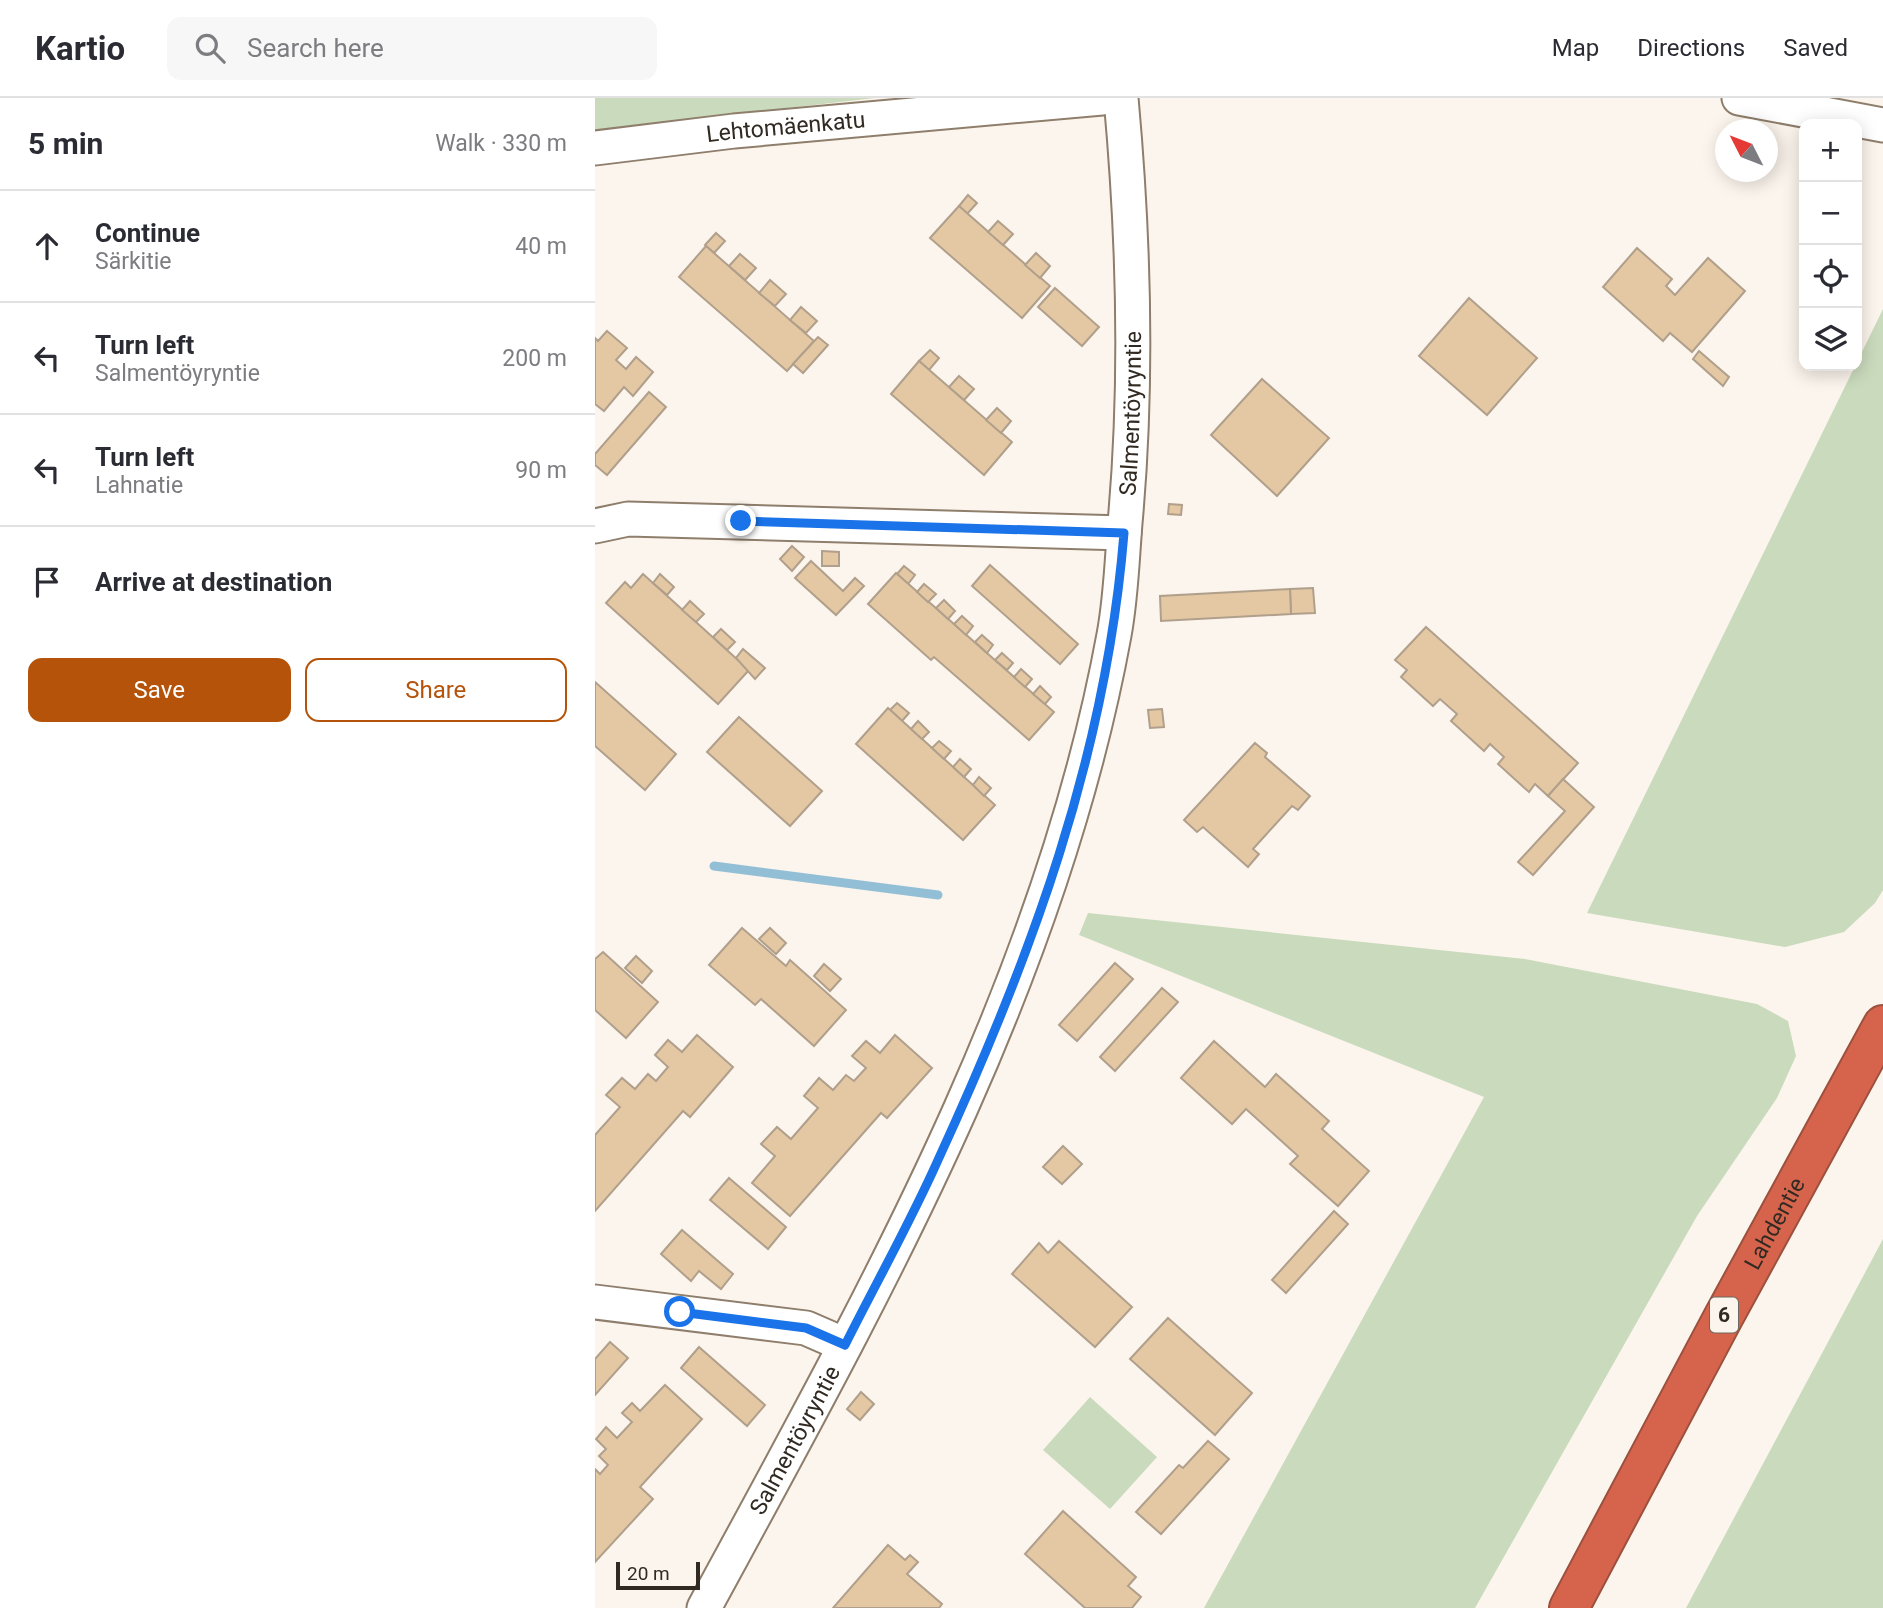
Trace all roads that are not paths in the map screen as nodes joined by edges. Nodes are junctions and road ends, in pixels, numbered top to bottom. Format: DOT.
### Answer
graph roads {
  1 [pos="1103,98"];
  2 [pos="1121,98"];
  3 [pos="1739,98"];
  4 [pos="1883,125"];
  5 [pos="595,148"];
  6 [pos="595,526"];
  7 [pos="1124,533"];
  8 [pos="1883,1025"];
  9 [pos="595,1302"];
  10 [pos="845,1345"];
  11 [pos="704,1608"];
  12 [pos="1569,1608"];
  1 -- 5 [label="street, Lehtomäenkatu"];
  2 -- 7 [label="street, Salmentöyryntie"];
  3 -- 4 [label="street"];
  6 -- 7 [label="street"];
  7 -- 10 [label="street, Salmentöyryntie"];
  8 -- 12 [label="highway, Lahdentie / 6"];
  9 -- 10 [label="street"];
  10 -- 11 [label="street, Salmentöyryntie"];
}
